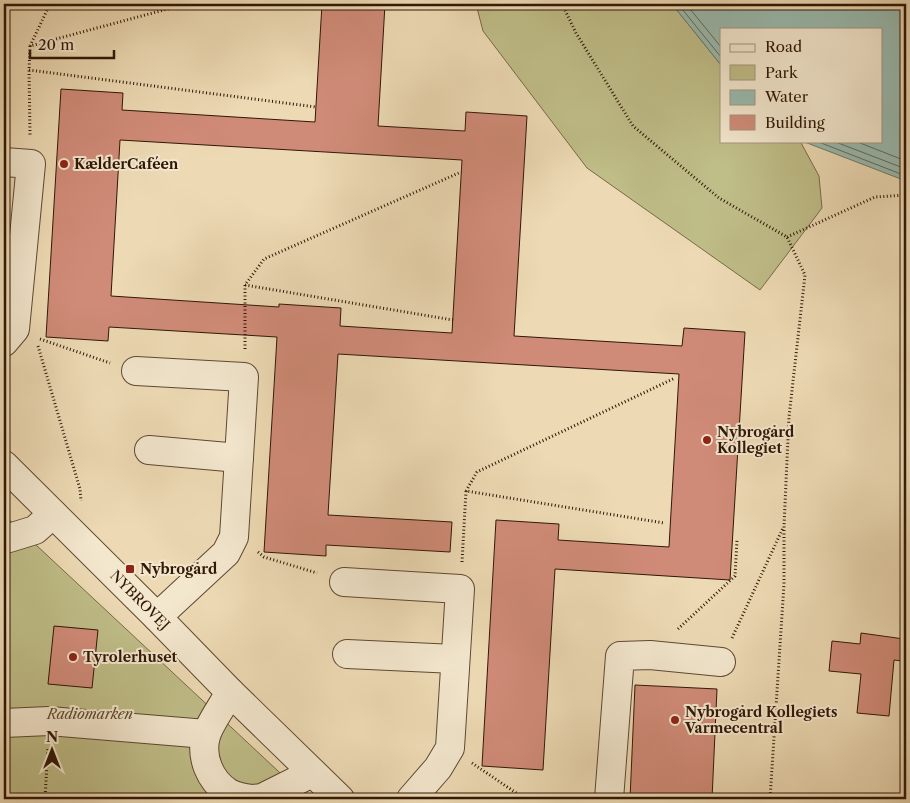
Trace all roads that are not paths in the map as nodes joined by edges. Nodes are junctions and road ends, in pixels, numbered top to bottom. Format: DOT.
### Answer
graph roads {
  1 [pos="4,162"];
  2 [pos="13,250"];
  3 [pos="4,342"];
  4 [pos="136,371"];
  5 [pos="148,450"];
  6 [pos="239,458"];
  7 [pos="4,465"];
  8 [pos="54,514"];
  9 [pos="4,537"];
  10 [pos="344,582"];
  11 [pos="158,617"];
  12 [pos="347,654"];
  13 [pos="455,659"];
  14 [pos="721,662"];
  15 [pos="230,692"];
  16 [pos="4,723"];
  17 [pos="206,734"];
  18 [pos="312,773"];
  19 [pos="252,799"];
  20 [pos="340,799"];
  21 [pos="411,799"];
  22 [pos="609,799"];
  1 -- 2 [label="street"];
  2 -- 3 [label="street"];
  4 -- 6 [label="street"];
  5 -- 6 [label="street"];
  6 -- 11 [label="street"];
  7 -- 8 [label="street, NYBROVEJ"];
  8 -- 9 [label="street"];
  8 -- 11 [label="street, NYBROVEJ"];
  10 -- 13 [label="street"];
  11 -- 15 [label="street, NYBROVEJ"];
  12 -- 13 [label="street"];
  13 -- 21 [label="street"];
  14 -- 22 [label="street"];
  15 -- 17 [label="street"];
  15 -- 18 [label="street, NYBROVEJ"];
  16 -- 17 [label="street"];
  17 -- 19 [label="street"];
  18 -- 19 [label="street"];
  18 -- 20 [label="street, NYBROVEJ"];
}
